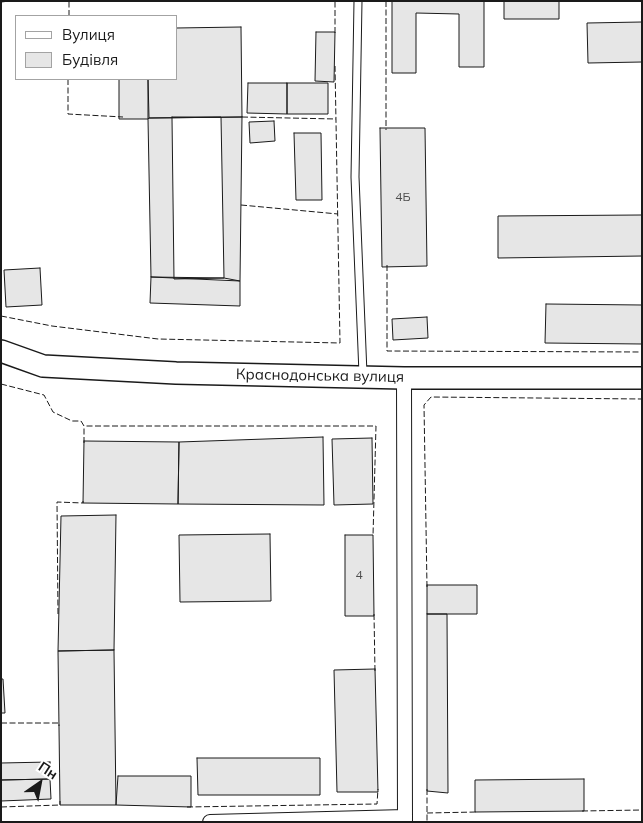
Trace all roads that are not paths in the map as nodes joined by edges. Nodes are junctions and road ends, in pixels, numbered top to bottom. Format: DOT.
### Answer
graph roads {
  1 [pos="358,1"];
  2 [pos="1,351"];
  3 [pos="363,377"];
  4 [pos="404,378"];
  5 [pos="642,378"];
  6 [pos="405,819"];
  7 [pos="210,822"];
  1 -- 3 [label="lane"];
  2 -- 3 [label="main road, Краснодонська вулиця"];
  3 -- 4 [label="main road, Краснодонська вулиця"];
  4 -- 5 [label="main road, Краснодонська вулиця"];
  4 -- 6 [label="street"];
  6 -- 7 [label="street"];
}
